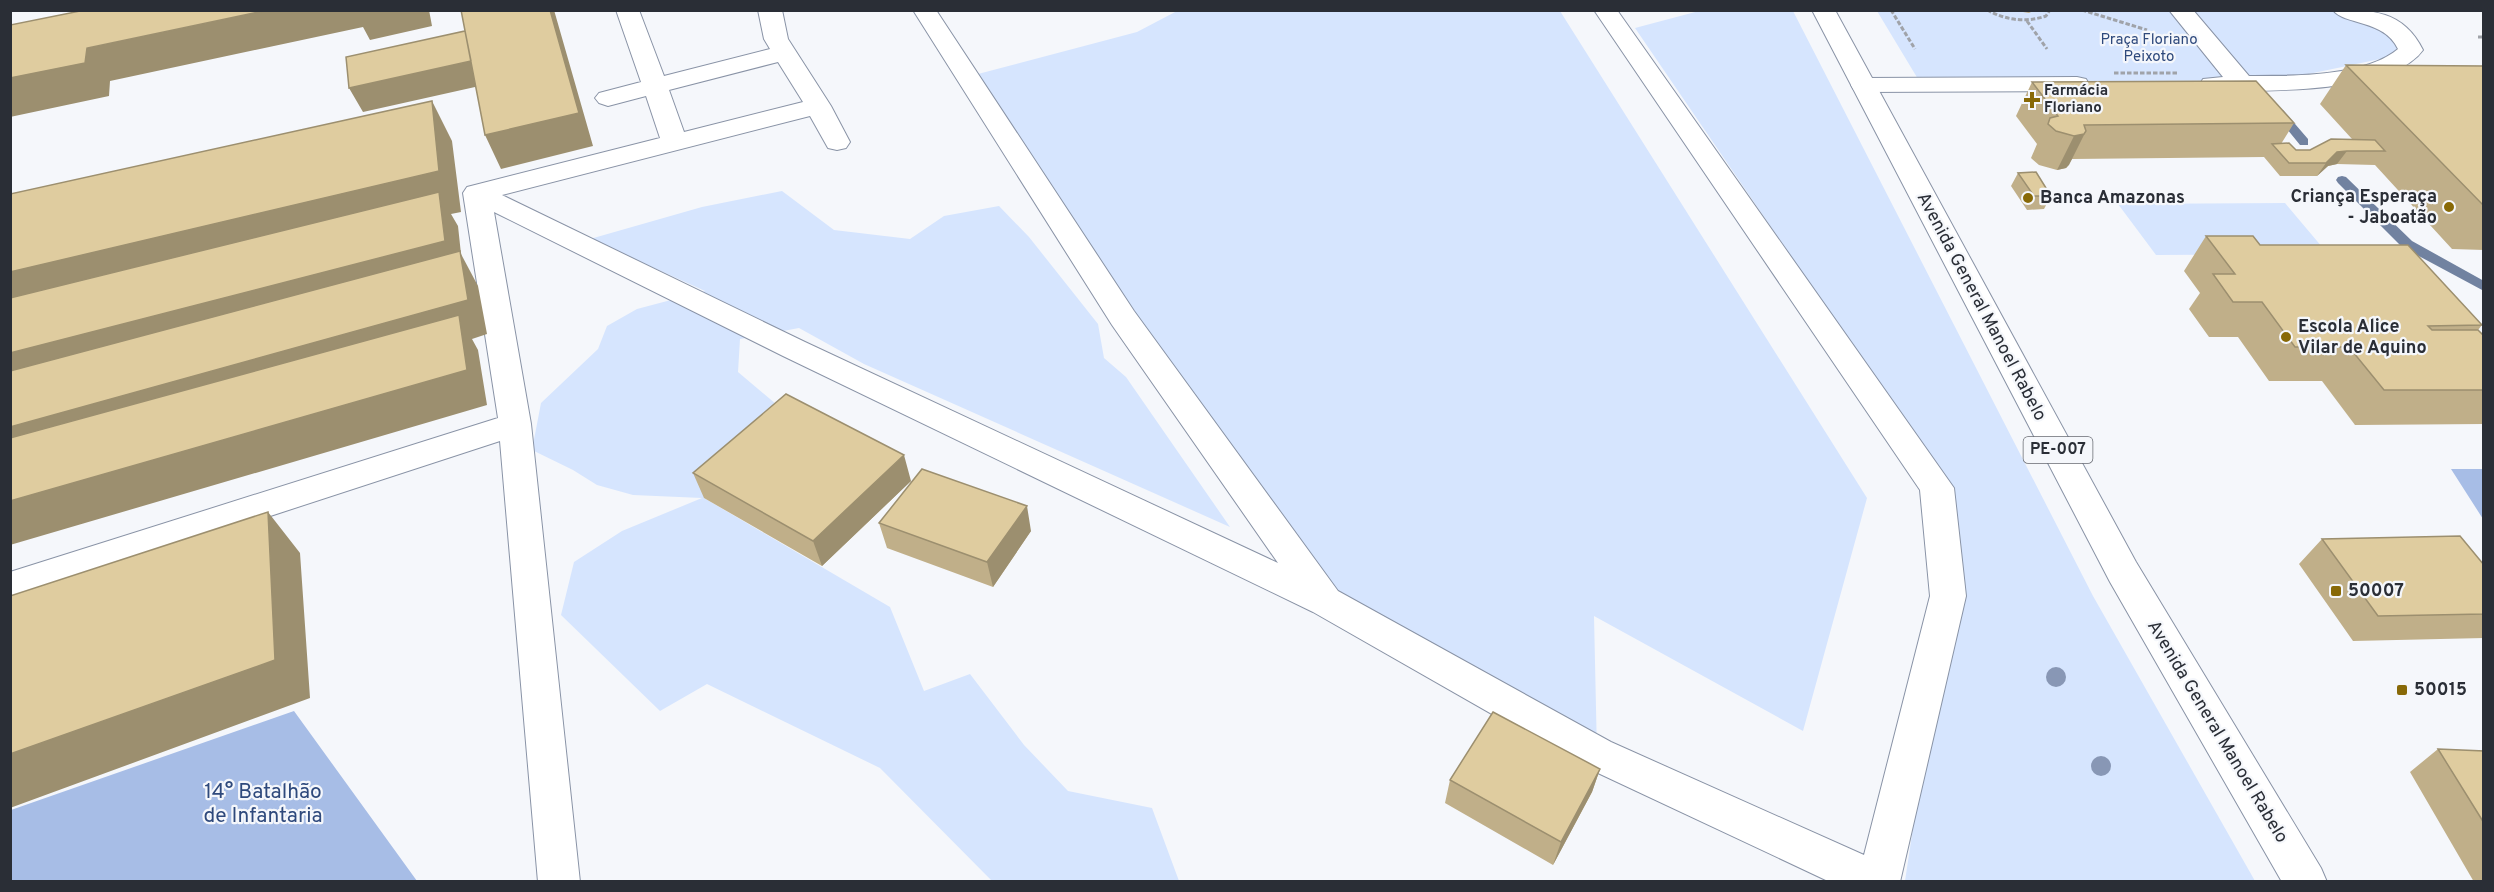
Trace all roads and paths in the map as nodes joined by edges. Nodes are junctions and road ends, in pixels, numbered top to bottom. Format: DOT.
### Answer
graph roads {
  1 [pos="627,10"];
  2 [pos="770,10"];
  3 [pos="924,10"];
  4 [pos="1605,10"];
  5 [pos="1823,10"];
  6 [pos="1987,10"];
  7 [pos="2050,10"];
  8 [pos="2082,10"];
  9 [pos="2180,10"];
  10 [pos="2344,10"];
  11 [pos="2410,10"];
  12 [pos="2391,27"];
  13 [pos="2151,31"];
  14 [pos="2478,37"];
  15 [pos="2484,38"];
  16 [pos="785,53"];
  17 [pos="2102,84"];
  18 [pos="2184,84"];
  19 [pos="2242,84"];
  20 [pos="1863,85"];
  21 [pos="655,86"];
  22 [pos="608,98"];
  23 [pos="819,106"];
  24 [pos="675,142"];
  25 [pos="837,142"];
  26 [pos="477,193"];
  27 [pos="515,424"];
  28 [pos="10,587"];
  29 [pos="1326,602"];
  30 [pos="559,882"];
  31 [pos="1878,882"];
  32 [pos="2306,882"];
  1 -- 21 [label="main road"];
  2 -- 16 [label="main road"];
  3 -- 29 [label="main road"];
  4 -- 31 [label="main road"];
  5 -- 20 [label="main road, Avenida General Manoel Rabelo / PE-007"];
  6 -- 7 [label="path"];
  8 -- 13 [label="path"];
  9 -- 19 [label="main road"];
  10 -- 12 [label="main road"];
  11 -- 12 [label="main road"];
  12 -- 19 [label="main road"];
  14 -- 15 [label="path"];
  16 -- 21 [label="main road"];
  16 -- 23 [label="main road"];
  17 -- 20 [label="main road"];
  18 -- 19 [label="main road"];
  20 -- 32 [label="main road, Avenida General Manoel Rabelo / PE-007"];
  21 -- 22 [label="main road"];
  21 -- 24 [label="main road"];
  23 -- 24 [label="main road"];
  23 -- 25 [label="main road"];
  24 -- 26 [label="main road"];
  26 -- 27 [label="main road"];
  26 -- 29 [label="main road"];
  27 -- 28 [label="main road"];
  27 -- 30 [label="main road"];
  29 -- 31 [label="main road"];
}
